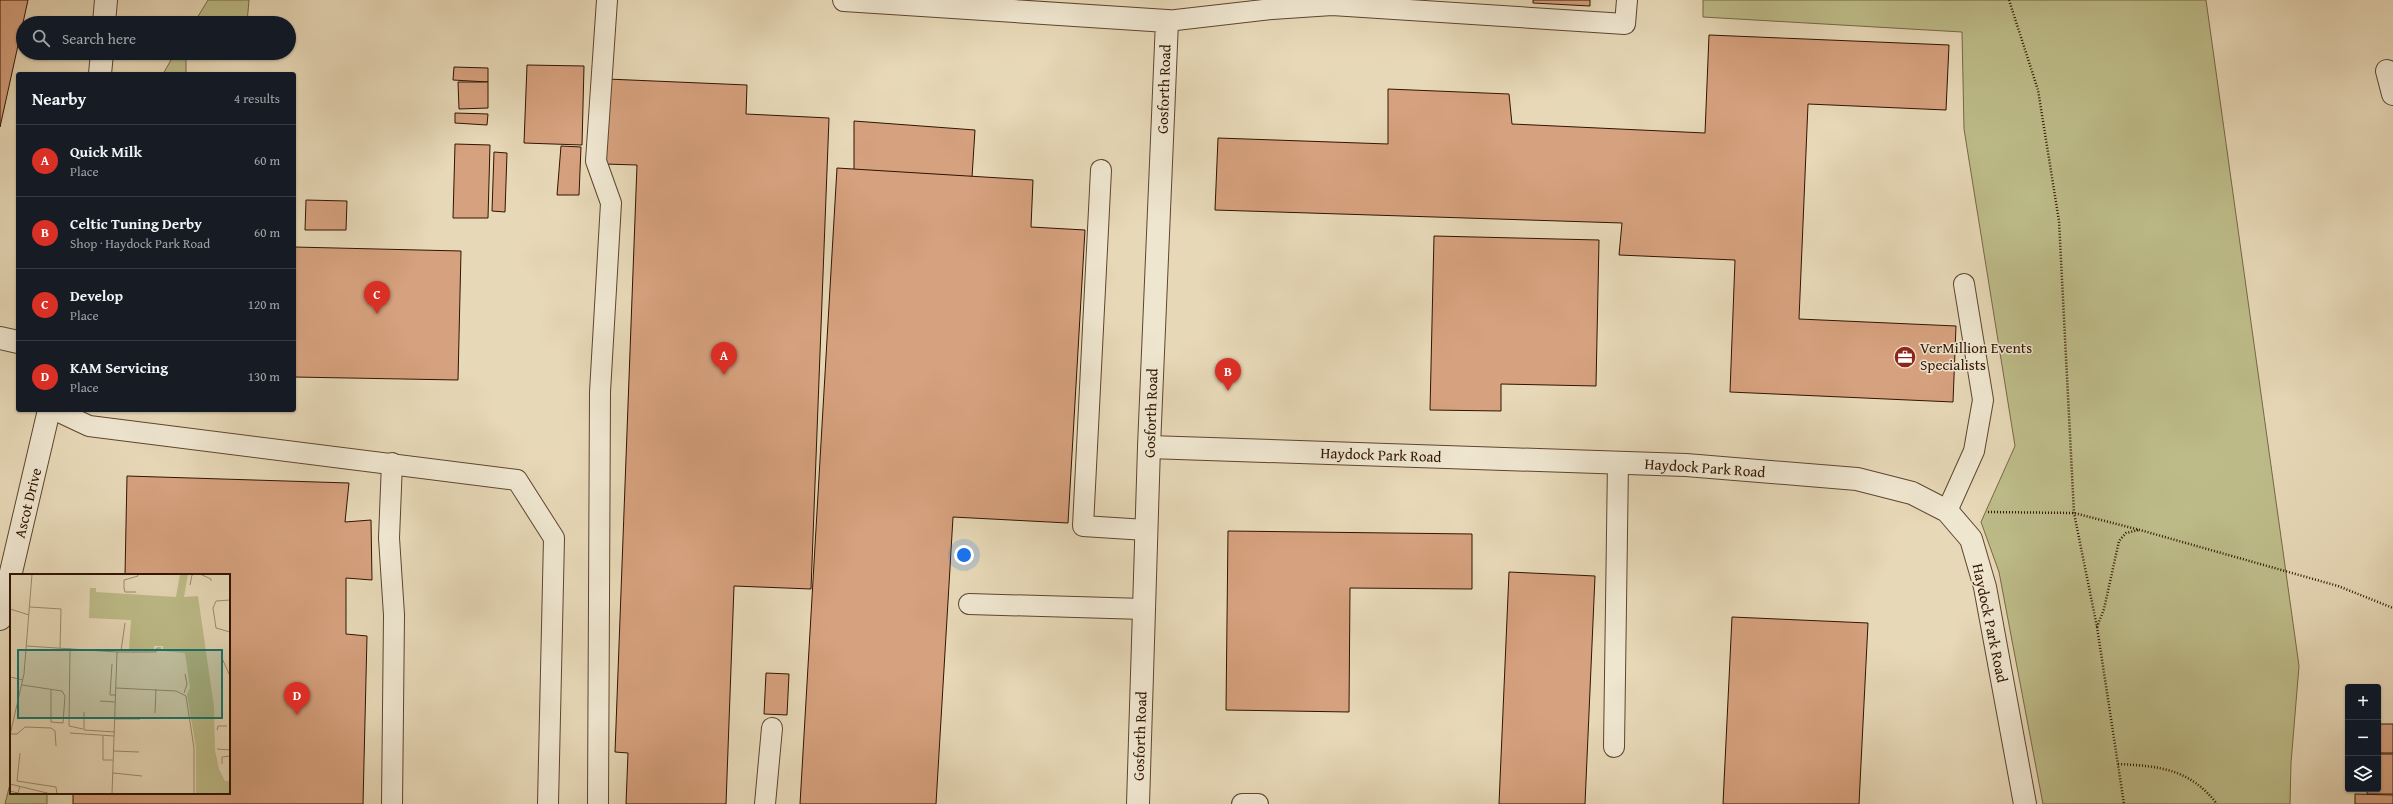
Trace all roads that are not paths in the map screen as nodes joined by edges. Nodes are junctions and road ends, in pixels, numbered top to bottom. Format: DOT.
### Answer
graph roads {
  1 [pos="106,0"];
  2 [pos="607,0"];
  3 [pos="844,0"];
  4 [pos="1627,0"];
  5 [pos="1213,8"];
  6 [pos="105,16"];
  7 [pos="1167,22"];
  8 [pos="101,60"];
  9 [pos="2387,71"];
  10 [pos="100,72"];
  11 [pos="2393,94"];
  12 [pos="1101,170"];
  13 [pos="1964,284"];
  14 [pos="0,338"];
  15 [pos="16,342"];
  16 [pos="49,412"];
  17 [pos="59,412"];
  18 [pos="1149,447"];
  19 [pos="1618,462"];
  20 [pos="392,463"];
  21 [pos="1947,511"];
  22 [pos="1146,530"];
  23 [pos="11,574"];
  24 [pos="10,576"];
  25 [pos="969,604"];
  26 [pos="1144,609"];
  27 [pos="0,619"];
  28 [pos="772,728"];
  29 [pos="1614,747"];
  30 [pos="392,804"];
  31 [pos="548,804"];
  32 [pos="598,804"];
  33 [pos="765,804"];
  34 [pos="1138,804"];
  35 [pos="1242,804"];
  36 [pos="1258,804"];
  37 [pos="2025,804"];
  1 -- 6 [label="street"];
  2 -- 32 [label="lane"];
  3 -- 7 [label="street"];
  4 -- 5 [label="lane"];
  5 -- 7 [label="lane"];
  7 -- 18 [label="street, Gosforth Road"];
  8 -- 10 [label="street"];
  9 -- 11 [label="street"];
  12 -- 22 [label="lane"];
  13 -- 21 [label="lane"];
  14 -- 15 [label="street"];
  16 -- 23 [label="street, Ascot Drive"];
  17 -- 20 [label="lane"];
  18 -- 19 [label="street, Haydock Park Road"];
  18 -- 22 [label="street, Gosforth Road"];
  19 -- 21 [label="street, Haydock Park Road"];
  19 -- 29 [label="lane"];
  20 -- 30 [label="lane"];
  20 -- 31 [label="lane"];
  21 -- 37 [label="street, Haydock Park Road"];
  22 -- 26 [label="street, Gosforth Road"];
  24 -- 27 [label="street, Ascot Drive"];
  25 -- 26 [label="lane"];
  26 -- 34 [label="street, Gosforth Road"];
  28 -- 33 [label="lane"];
  35 -- 36 [label="lane"];
}
